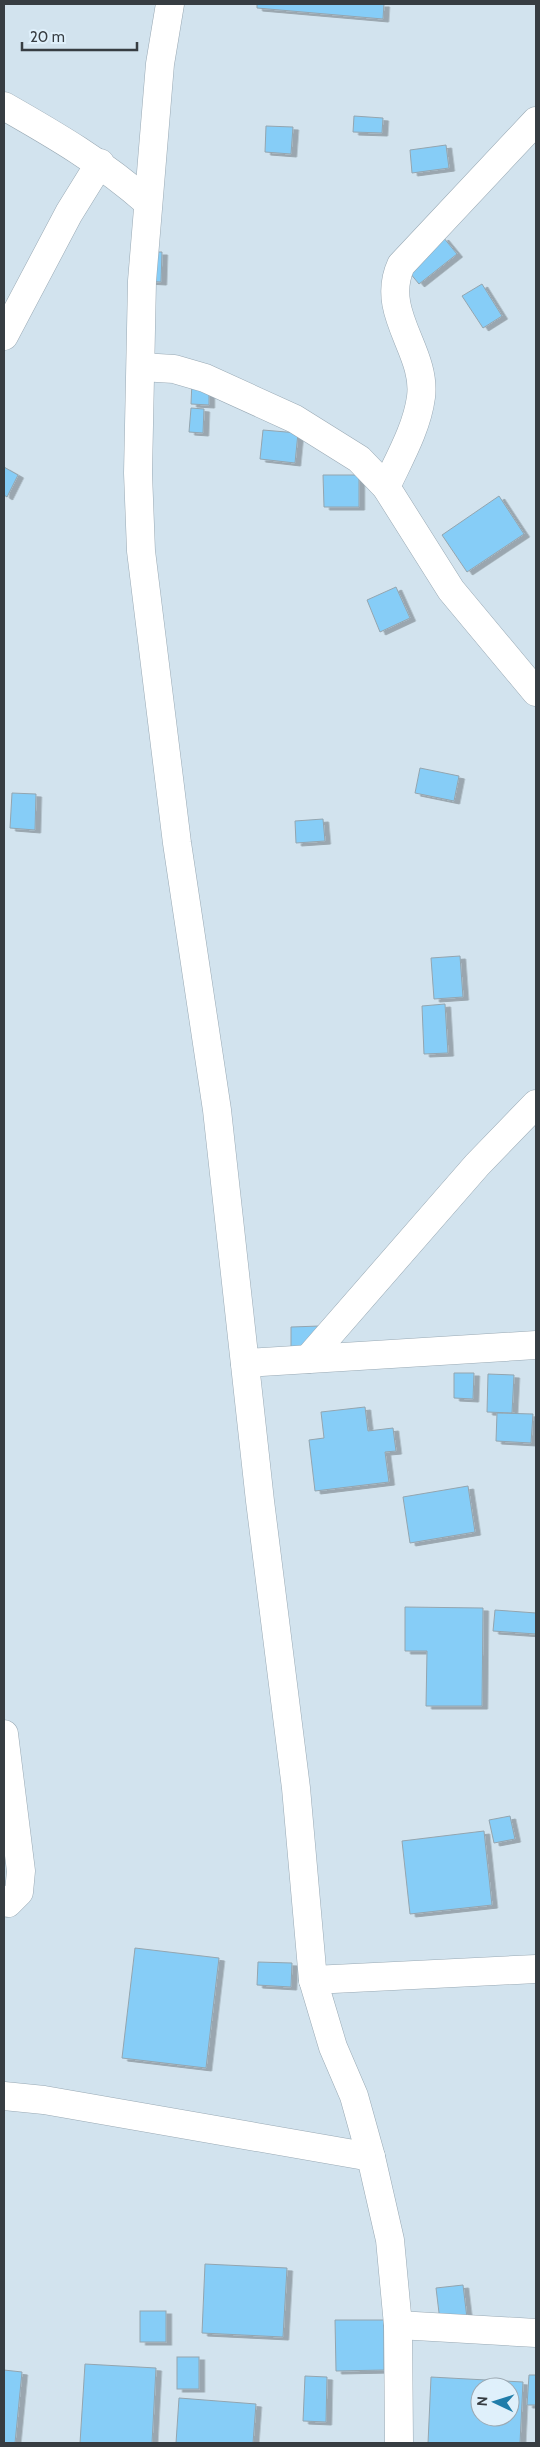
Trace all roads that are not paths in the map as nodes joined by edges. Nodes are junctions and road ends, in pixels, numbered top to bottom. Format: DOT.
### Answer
graph roads {
  1 [pos="170,4"];
  2 [pos="4,106"];
  3 [pos="536,121"];
  4 [pos="100,163"];
  5 [pos="147,202"];
  6 [pos="4,336"];
  7 [pos="141,367"];
  8 [pos="386,487"];
  9 [pos="536,692"];
  10 [pos="536,1104"];
  11 [pos="536,1345"];
  12 [pos="308,1359"];
  13 [pos="245,1363"];
  14 [pos="4,1734"];
  15 [pos="4,1902"];
  16 [pos="536,1969"];
  17 [pos="313,1980"];
  18 [pos="4,2096"];
  19 [pos="371,2157"];
  20 [pos="398,2325"];
  21 [pos="536,2333"];
  22 [pos="399,2443"];
  1 -- 5 [label="street"];
  2 -- 4 [label="street"];
  3 -- 8 [label="street"];
  4 -- 5 [label="street"];
  4 -- 6 [label="street"];
  5 -- 7 [label="street"];
  7 -- 8 [label="street"];
  7 -- 13 [label="street"];
  8 -- 9 [label="street"];
  10 -- 12 [label="street"];
  11 -- 12 [label="street"];
  12 -- 13 [label="street"];
  13 -- 17 [label="street"];
  14 -- 15 [label="street"];
  16 -- 17 [label="street"];
  17 -- 19 [label="street"];
  18 -- 19 [label="street"];
  19 -- 20 [label="street"];
  20 -- 21 [label="street"];
  20 -- 22 [label="street"];
}
